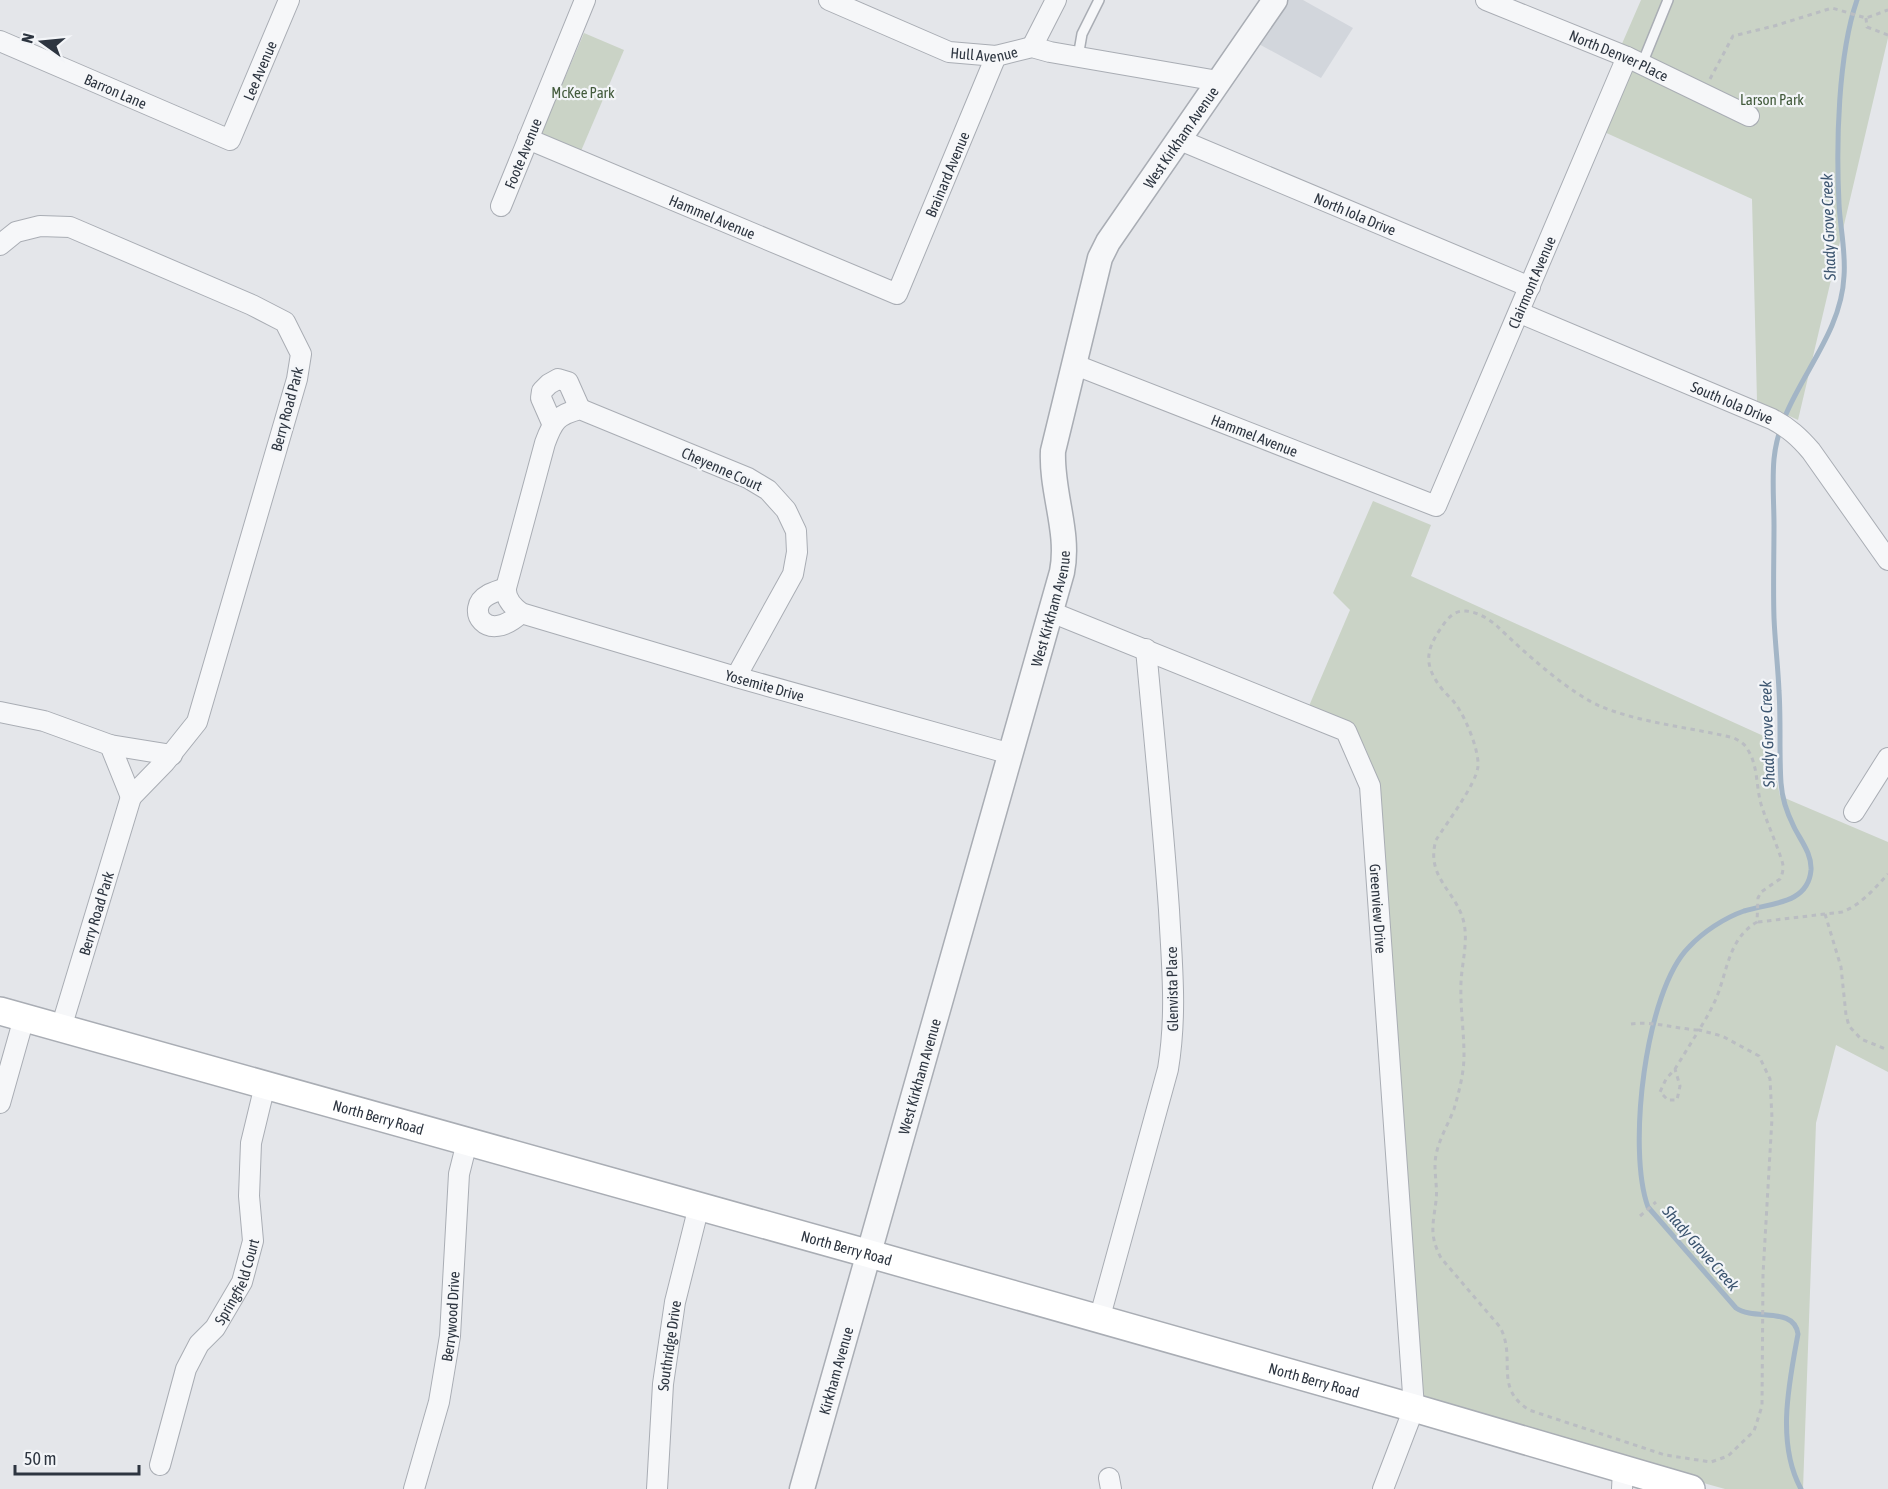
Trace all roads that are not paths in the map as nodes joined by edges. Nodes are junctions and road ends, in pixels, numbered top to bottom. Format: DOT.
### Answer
graph roads {
  1 [pos="289,0"];
  2 [pos="585,0"];
  3 [pos="829,0"];
  4 [pos="1056,0"];
  5 [pos="1099,0"];
  6 [pos="1275,0"];
  7 [pos="1486,0"];
  8 [pos="1668,0"];
  9 [pos="0,41"];
  10 [pos="1032,47"];
  11 [pos="996,56"];
  12 [pos="1078,57"];
  13 [pos="1634,60"];
  14 [pos="1218,81"];
  15 [pos="1749,116"];
  16 [pos="528,140"];
  17 [pos="230,141"];
  18 [pos="1180,141"];
  19 [pos="501,206"];
  20 [pos="0,245"];
  21 [pos="1530,286"];
  22 [pos="897,294"];
  23 [pos="1520,313"];
  24 [pos="1073,364"];
  25 [pos="580,409"];
  26 [pos="552,423"];
  27 [pos="1436,506"];
  28 [pos="1888,560"];
  29 [pos="1051,612"];
  30 [pos="1146,649"];
  31 [pos="736,677"];
  32 [pos="0,712"];
  33 [pos="110,745"];
  34 [pos="1011,754"];
  35 [pos="172,755"];
  36 [pos="1888,758"];
  37 [pos="131,797"];
  38 [pos="1854,812"];
  39 [pos="12,1014"];
  40 [pos="61,1028"];
  41 [pos="265,1085"];
  42 [pos="0,1103"];
  43 [pos="467,1142"];
  44 [pos="699,1206"];
  45 [pos="870,1254"];
  46 [pos="1100,1320"];
  47 [pos="1414,1408"];
  48 [pos="160,1465"];
  49 [pos="1622,1479"];
  50 [pos="414,1489"];
  51 [pos="657,1489"];
  52 [pos="802,1489"];
  53 [pos="1383,1489"];
  54 [pos="1691,1489"];
  1 -- 17 [label="street, Lee Avenue"];
  2 -- 16 [label="street, Foote Avenue"];
  3 -- 11 [label="street, Hull Avenue"];
  4 -- 10 [label="street"];
  5 -- 12 [label="lane"];
  6 -- 14 [label="street, West Kirkham Avenue"];
  7 -- 13 [label="street, North Denver Place"];
  8 -- 13 [label="lane"];
  9 -- 17 [label="street, Barron Lane"];
  10 -- 11 [label="street, Hull Avenue"];
  10 -- 12 [label="street, Hull Avenue"];
  11 -- 22 [label="street, Brainard Avenue"];
  12 -- 14 [label="street, Hull Avenue"];
  13 -- 15 [label="street, North Denver Place"];
  13 -- 21 [label="street, Clairmont Avenue"];
  14 -- 18 [label="street, West Kirkham Avenue"];
  16 -- 19 [label="street, Foote Avenue"];
  16 -- 22 [label="street, Hammel Avenue"];
  18 -- 21 [label="street, North Iola Drive"];
  18 -- 24 [label="street, West Kirkham Avenue"];
  20 -- 35 [label="street, Berry Road Park"];
  21 -- 23 [label="street, Clairmont Avenue"];
  23 -- 27 [label="street, Clairmont Avenue"];
  23 -- 28 [label="street, South Iola Drive"];
  24 -- 27 [label="street, Hammel Avenue"];
  24 -- 29 [label="street, West Kirkham Avenue"];
  25 -- 26 [label="street"];
  25 -- 26 [label="street"];
  25 -- 31 [label="street, Cheyenne Court"];
  26 -- 31 [label="street, Yosemite Drive"];
  29 -- 30 [label="street, Greenview Drive"];
  29 -- 34 [label="street, West Kirkham Avenue"];
  30 -- 46 [label="street, Glenvista Place"];
  30 -- 47 [label="street, Greenview Drive"];
  31 -- 34 [label="street, Yosemite Drive"];
  32 -- 33 [label="street"];
  33 -- 35 [label="street"];
  33 -- 37 [label="street"];
  34 -- 45 [label="street, West Kirkham Avenue"];
  35 -- 37 [label="street, Berry Road Park"];
  36 -- 38 [label="street"];
  37 -- 40 [label="street, Berry Road Park"];
  39 -- 40 [label="main road, North Berry Road"];
  39 -- 42 [label="street"];
  40 -- 41 [label="main road, North Berry Road"];
  41 -- 43 [label="main road, North Berry Road"];
  41 -- 48 [label="street, Springfield Court"];
  43 -- 44 [label="main road, North Berry Road"];
  43 -- 50 [label="street, Berrywood Drive"];
  44 -- 45 [label="main road, North Berry Road"];
  44 -- 51 [label="street, Southridge Drive"];
  45 -- 46 [label="main road, North Berry Road"];
  45 -- 52 [label="street, Kirkham Avenue"];
  46 -- 47 [label="main road, North Berry Road"];
  47 -- 49 [label="main road, North Berry Road"];
  47 -- 53 [label="street"];
  49 -- 54 [label="main road, North Berry Road"];
}
